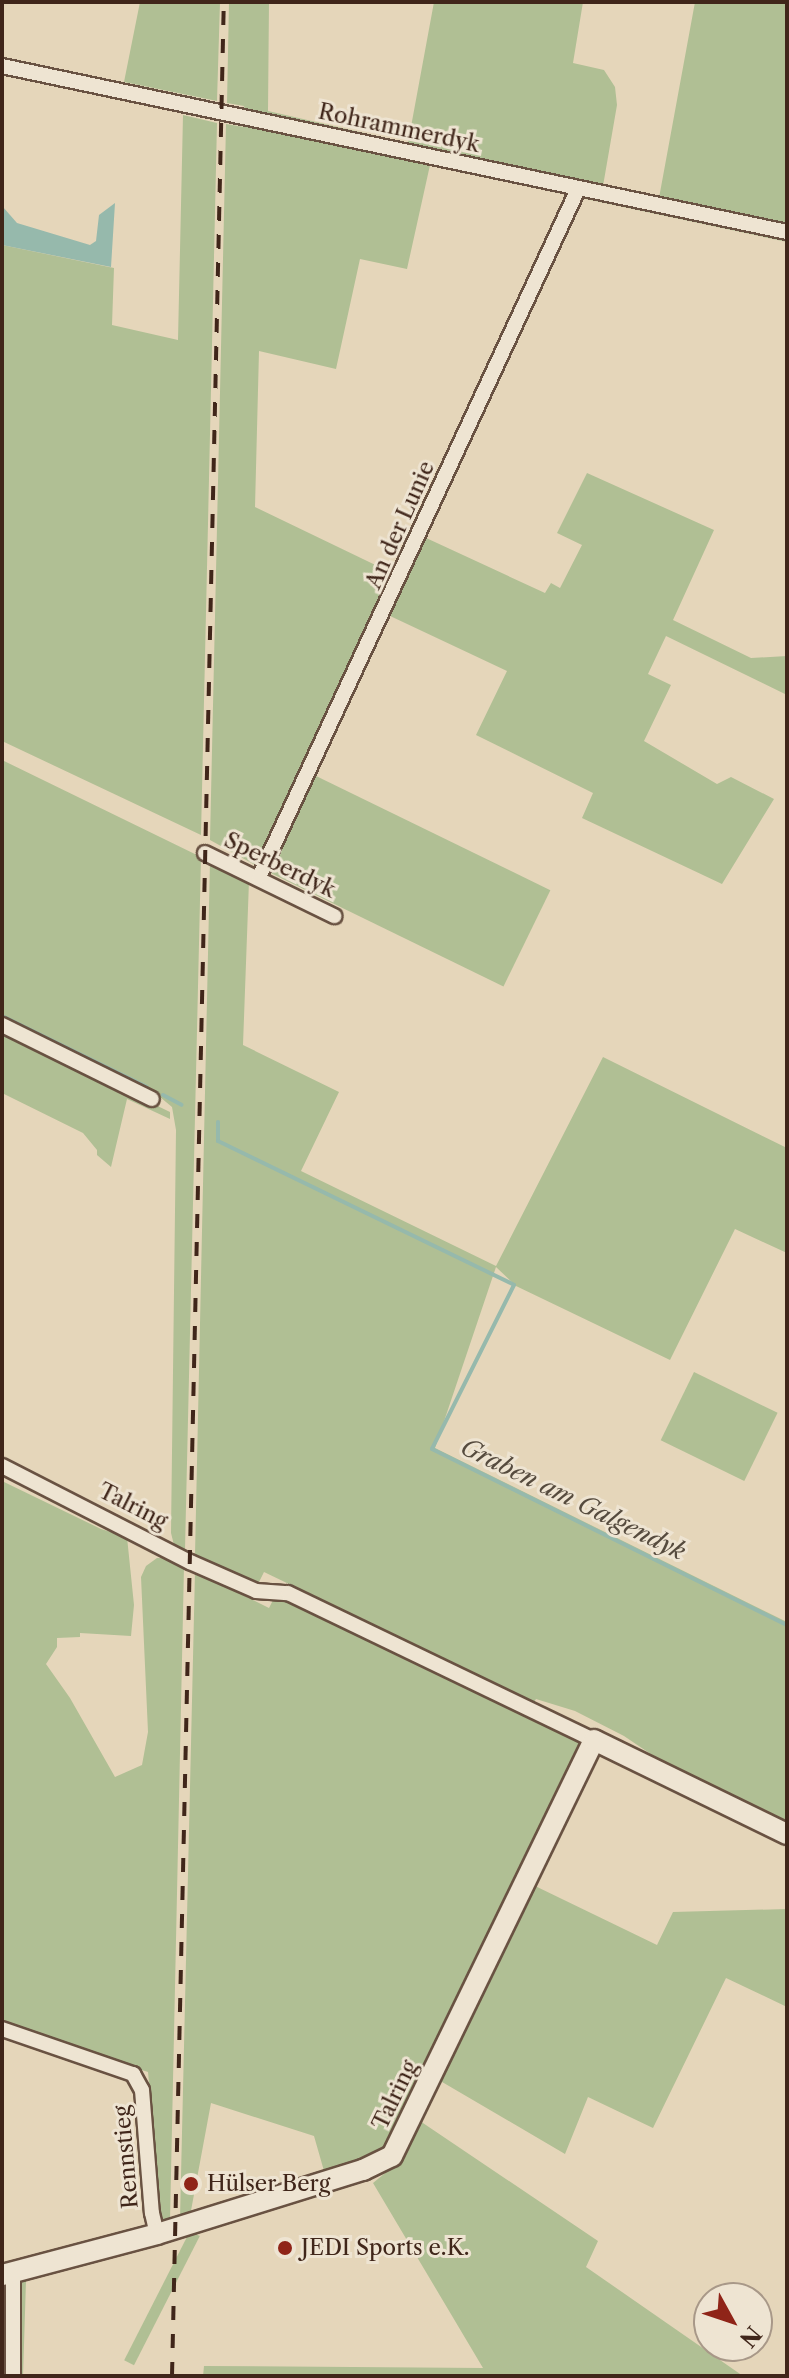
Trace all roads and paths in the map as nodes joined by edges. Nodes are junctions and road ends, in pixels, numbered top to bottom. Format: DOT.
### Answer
graph roads {
  1 [pos="2,66"];
  2 [pos="578,189"];
  3 [pos="787,232"];
  4 [pos="205,853"];
  5 [pos="259,877"];
  6 [pos="334,916"];
  7 [pos="2,1025"];
  8 [pos="152,1099"];
  9 [pos="2,1466"];
  10 [pos="594,1740"];
  11 [pos="787,1834"];
  12 [pos="2,2029"];
  13 [pos="157,2234"];
  14 [pos="8,2274"];
  15 [pos="13,2376"];
  1 -- 2 [label="street, Rohrammerdyk"];
  2 -- 3 [label="street, Rohrammerdyk"];
  2 -- 5 [label="street, An der Lunie"];
  4 -- 5 [label="street, Sperberdyk"];
  5 -- 6 [label="street, Sperberdyk"];
  7 -- 8 [label="street"];
  9 -- 10 [label="street, Talring"];
  10 -- 11 [label="street, Talring"];
  10 -- 13 [label="street, Talring"];
  12 -- 13 [label="street, Rennstieg"];
  13 -- 14 [label="street, Talring"];
  14 -- 15 [label="street, Talring"];
}
